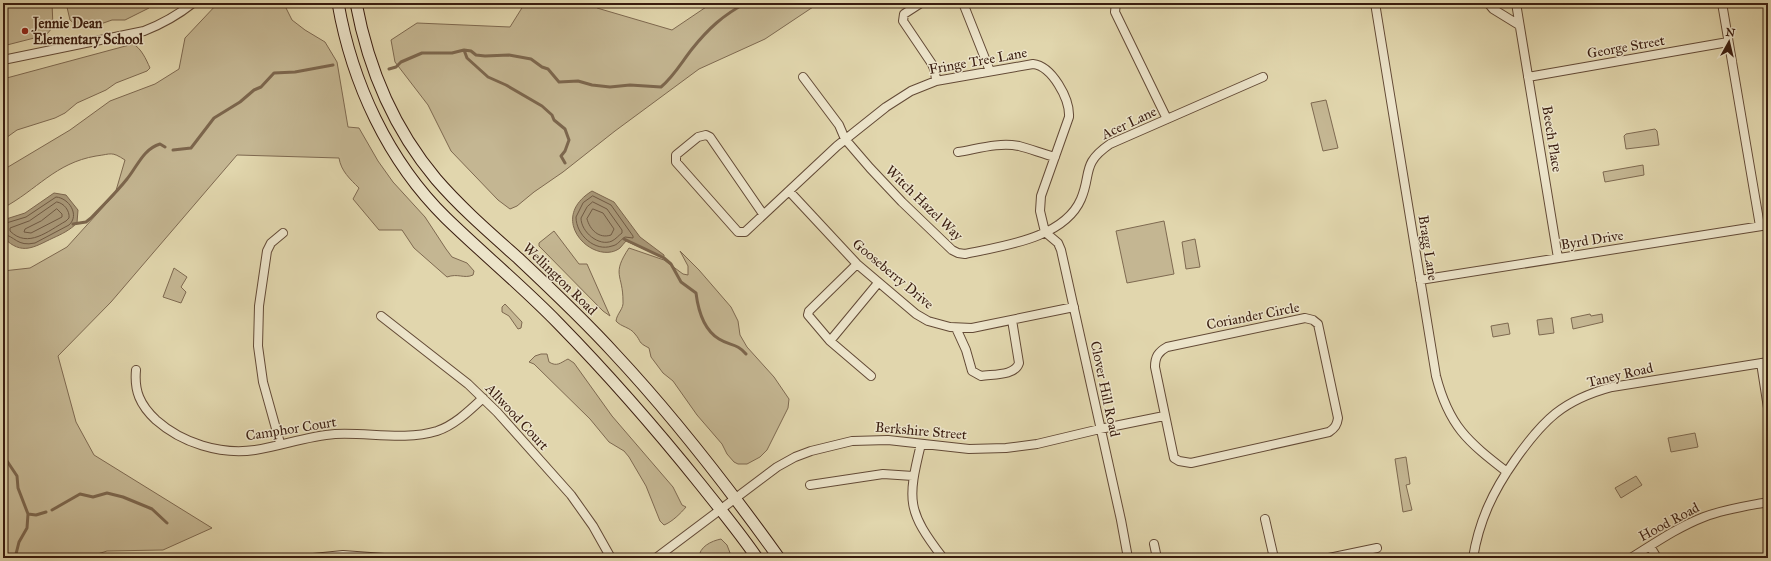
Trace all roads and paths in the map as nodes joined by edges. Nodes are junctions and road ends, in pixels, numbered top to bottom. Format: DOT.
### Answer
graph roads {
  1 [pos="193,3"];
  2 [pos="338,3"];
  3 [pos="356,3"];
  4 [pos="921,3"];
  5 [pos="963,3"];
  6 [pos="1116,3"];
  7 [pos="1376,3"];
  8 [pos="1488,3"];
  9 [pos="1516,3"];
  10 [pos="1722,3"];
  11 [pos="1519,25"];
  12 [pos="1728,42"];
  13 [pos="3,60"];
  14 [pos="990,71"];
  15 [pos="803,77"];
  16 [pos="1263,77"];
  17 [pos="1528,77"];
  18 [pos="936,81"];
  19 [pos="1167,119"];
  20 [pos="845,139"];
  21 [pos="958,152"];
  22 [pos="1055,157"];
  23 [pos="789,191"];
  24 [pos="763,214"];
  25 [pos="1764,225"];
  26 [pos="1045,232"];
  27 [pos="283,233"];
  28 [pos="1558,258"];
  29 [pos="857,264"];
  30 [pos="1420,280"];
  31 [pos="878,283"];
  32 [pos="1074,307"];
  33 [pos="380,316"];
  34 [pos="1012,320"];
  35 [pos="956,328"];
  36 [pos="830,341"];
  37 [pos="1765,362"];
  38 [pos="136,370"];
  39 [pos="872,376"];
  40 [pos="483,398"];
  41 [pos="1768,408"];
  42 [pos="1164,416"];
  43 [pos="1100,429"];
  44 [pos="280,443"];
  45 [pos="921,444"];
  46 [pos="1507,472"];
  47 [pos="913,476"];
  48 [pos="810,485"];
  49 [pos="1768,502"];
  50 [pos="729,504"];
  51 [pos="1265,519"];
  52 [pos="1154,544"];
  53 [pos="1650,546"];
  54 [pos="1377,548"];
  55 [pos="368,557"];
  56 [pos="313,558"];
  57 [pos="384,558"];
  58 [pos="611,558"];
  59 [pos="656,558"];
  60 [pos="758,558"];
  61 [pos="779,558"];
  62 [pos="943,558"];
  63 [pos="1128,558"];
  64 [pos="1158,558"];
  65 [pos="1274,558"];
  66 [pos="1328,558"];
  67 [pos="1473,558"];
  68 [pos="1631,558"];
  69 [pos="1657,558"];
  1 -- 13 [label="street"];
  2 -- 50 [label="main road, Wellington Road"];
  3 -- 50 [label="main road, Wellington Road"];
  4 -- 18 [label="street"];
  5 -- 14 [label="street"];
  6 -- 19 [label="street"];
  7 -- 30 [label="street, Bragg Lane"];
  8 -- 11 [label="street"];
  9 -- 11 [label="street, Beech Place"];
  10 -- 12 [label="street"];
  11 -- 17 [label="street, Beech Place"];
  12 -- 17 [label="street, George Street"];
  12 -- 25 [label="street"];
  14 -- 18 [label="street, Fringe Tree Lane"];
  14 -- 22 [label="street, Fringe Tree Lane"];
  15 -- 20 [label="street"];
  16 -- 19 [label="street, Acer Lane"];
  17 -- 28 [label="street, Beech Place"];
  18 -- 20 [label="street, Fringe Tree Lane"];
  19 -- 26 [label="street, Acer Lane"];
  20 -- 23 [label="street, Fringe Tree Lane"];
  20 -- 26 [label="street, Witch Hazel Way"];
  21 -- 22 [label="street"];
  22 -- 26 [label="street, Fringe Tree Lane"];
  23 -- 24 [label="street, Fringe Tree Lane"];
  23 -- 29 [label="street, Gooseberry Drive"];
  24 -- 24 [label="street, Fringe Tree Lane"];
  25 -- 28 [label="street, Byrd Drive"];
  26 -- 32 [label="street, Clover Hill Road"];
  27 -- 44 [label="street"];
  28 -- 30 [label="street, Byrd Drive"];
  29 -- 31 [label="street, Gooseberry Drive"];
  29 -- 36 [label="street"];
  30 -- 46 [label="street, Bragg Lane"];
  31 -- 35 [label="street, Gooseberry Drive"];
  31 -- 36 [label="street"];
  32 -- 34 [label="street, Gooseberry Drive"];
  32 -- 43 [label="street, Clover Hill Road"];
  33 -- 40 [label="street, Allwood Court"];
  34 -- 35 [label="street, Gooseberry Drive"];
  34 -- 35 [label="street"];
  36 -- 39 [label="street"];
  37 -- 41 [label="street"];
  37 -- 46 [label="street, Taney Road"];
  38 -- 44 [label="street, Camphor Court"];
  40 -- 44 [label="street, Camphor Court"];
  40 -- 58 [label="street, Allwood Court"];
  42 -- 42 [label="street, Coriander Circle"];
  42 -- 43 [label="street"];
  43 -- 45 [label="street, Berkshire Street"];
  43 -- 63 [label="street, Clover Hill Road"];
  45 -- 47 [label="street"];
  45 -- 50 [label="street, Berkshire Street"];
  46 -- 67 [label="street, Taney Road"];
  47 -- 48 [label="street"];
  47 -- 62 [label="street"];
  49 -- 53 [label="street, Hood Road"];
  50 -- 59 [label="street, Berkshire Street"];
  50 -- 60 [label="main road, Wellington Road"];
  50 -- 61 [label="main road, Wellington Road"];
  51 -- 65 [label="street"];
  52 -- 64 [label="street"];
  53 -- 68 [label="street, Hood Road"];
  53 -- 69 [label="street"];
  54 -- 66 [label="street"];
  55 -- 56 [label="street"];
  55 -- 57 [label="street"];
}
